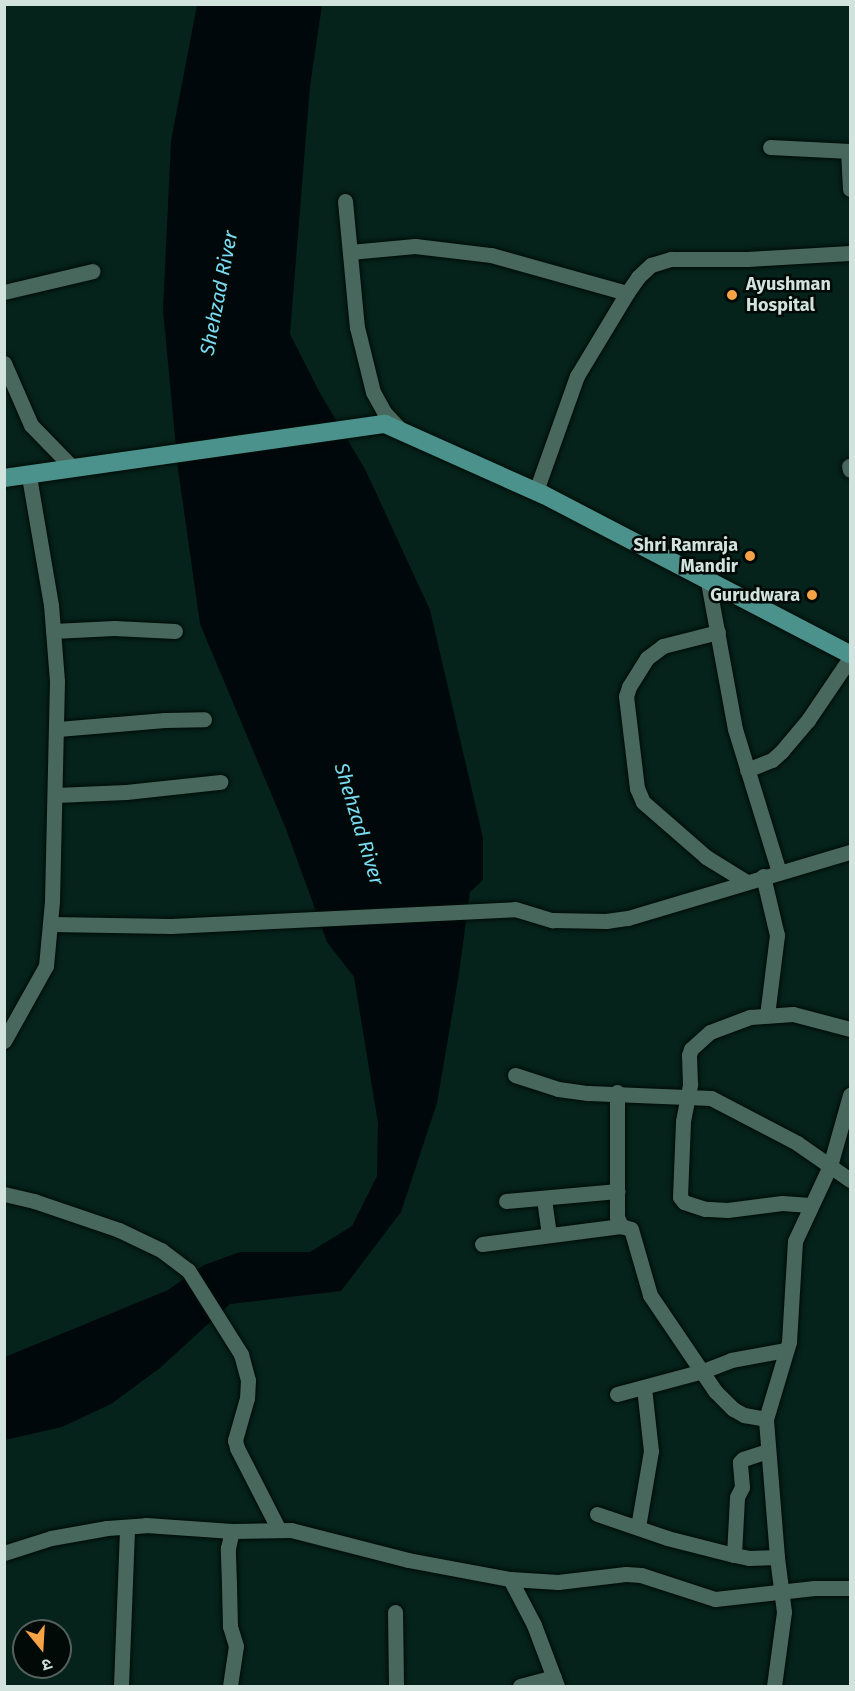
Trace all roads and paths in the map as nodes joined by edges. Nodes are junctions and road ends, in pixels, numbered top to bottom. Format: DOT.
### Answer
graph roads {
  1 [pos="770,147"];
  2 [pos="849,151"];
  3 [pos="850,189"];
  4 [pos="345,201"];
  5 [pos="350,252"];
  6 [pos="850,253"];
  7 [pos="93,271"];
  8 [pos="4,292"];
  9 [pos="627,293"];
  10 [pos="4,363"];
  11 [pos="393,428"];
  12 [pos="72,467"];
  13 [pos="29,476"];
  14 [pos="4,478"];
  15 [pos="536,491"];
  16 [pos="708,582"];
  17 [pos="53,631"];
  18 [pos="175,631"];
  19 [pos="718,632"];
  20 [pos="850,656"];
  21 [pos="204,719"];
  22 [pos="58,729"];
  23 [pos="747,770"];
  24 [pos="220,782"];
  25 [pos="56,795"];
  26 [pos="850,852"];
  27 [pos="779,872"];
  28 [pos="763,876"];
  29 [pos="745,881"];
  30 [pos="51,924"];
  31 [pos="767,1015"];
  32 [pos="850,1029"];
  33 [pos="4,1041"];
  34 [pos="514,1075"];
  35 [pos="617,1092"];
  36 [pos="850,1095"];
  37 [pos="686,1096"];
  38 [pos="830,1166"];
  39 [pos="850,1180"];
  40 [pos="618,1191"];
  41 [pos="4,1194"];
  42 [pos="544,1199"];
  43 [pos="506,1201"];
  44 [pos="810,1205"];
  45 [pos="621,1226"];
  46 [pos="549,1235"];
  47 [pos="483,1244"];
  48 [pos="786,1350"];
  49 [pos="703,1371"];
  50 [pos="644,1388"];
  51 [pos="617,1394"];
  52 [pos="766,1419"];
  53 [pos="768,1451"];
  54 [pos="597,1514"];
  55 [pos="127,1527"];
  56 [pos="638,1527"];
  57 [pos="279,1530"];
  58 [pos="232,1532"];
  59 [pos="4,1553"];
  60 [pos="734,1555"];
  61 [pos="777,1557"];
  62 [pos="510,1579"];
  63 [pos="850,1588"];
  64 [pos="780,1592"];
  65 [pos="395,1612"];
  66 [pos="556,1682"];
  67 [pos="121,1686"];
  68 [pos="230,1686"];
  69 [pos="396,1686"];
  70 [pos="519,1686"];
  71 [pos="774,1686"];
  1 -- 2 [label="street"];
  2 -- 3 [label="street"];
  4 -- 5 [label="street"];
  5 -- 9 [label="street"];
  5 -- 11 [label="street"];
  6 -- 9 [label="street"];
  7 -- 8 [label="street"];
  9 -- 15 [label="street"];
  10 -- 12 [label="street"];
  11 -- 12 [label="main road"];
  11 -- 15 [label="main road"];
  12 -- 13 [label="main road"];
  13 -- 14 [label="main road"];
  13 -- 17 [label="street"];
  15 -- 16 [label="main road"];
  16 -- 19 [label="street"];
  16 -- 20 [label="main road"];
  17 -- 18 [label="street"];
  17 -- 22 [label="street"];
  19 -- 23 [label="street"];
  19 -- 29 [label="street"];
  20 -- 23 [label="street"];
  21 -- 22 [label="street"];
  22 -- 25 [label="street"];
  23 -- 27 [label="street"];
  24 -- 25 [label="street"];
  25 -- 30 [label="street"];
  26 -- 27 [label="street"];
  27 -- 28 [label="street"];
  28 -- 29 [label="street"];
  28 -- 31 [label="street"];
  29 -- 30 [label="street"];
  30 -- 33 [label="street"];
  31 -- 32 [label="street"];
  31 -- 37 [label="street"];
  34 -- 35 [label="street"];
  35 -- 37 [label="street"];
  35 -- 40 [label="street"];
  36 -- 38 [label="street"];
  37 -- 38 [label="street"];
  37 -- 44 [label="street"];
  38 -- 39 [label="street"];
  38 -- 44 [label="street"];
  40 -- 42 [label="street"];
  40 -- 45 [label="street"];
  41 -- 57 [label="street"];
  42 -- 43 [label="street"];
  42 -- 46 [label="street"];
  44 -- 48 [label="street"];
  45 -- 46 [label="street"];
  45 -- 49 [label="street"];
  46 -- 47 [label="street"];
  48 -- 49 [label="street"];
  48 -- 52 [label="street"];
  49 -- 50 [label="street"];
  49 -- 52 [label="street"];
  50 -- 51 [label="street"];
  50 -- 56 [label="street"];
  52 -- 53 [label="street"];
  53 -- 60 [label="street"];
  53 -- 61 [label="street"];
  54 -- 56 [label="street"];
  55 -- 58 [label="street"];
  55 -- 59 [label="street"];
  55 -- 67 [label="street"];
  56 -- 60 [label="street"];
  57 -- 58 [label="street"];
  57 -- 62 [label="street"];
  58 -- 68 [label="street"];
  60 -- 61 [label="street"];
  61 -- 64 [label="street"];
  62 -- 64 [label="street"];
  62 -- 66 [label="street"];
  63 -- 64 [label="street"];
  64 -- 71 [label="street"];
  65 -- 69 [label="street"];
  66 -- 70 [label="street"];
}
